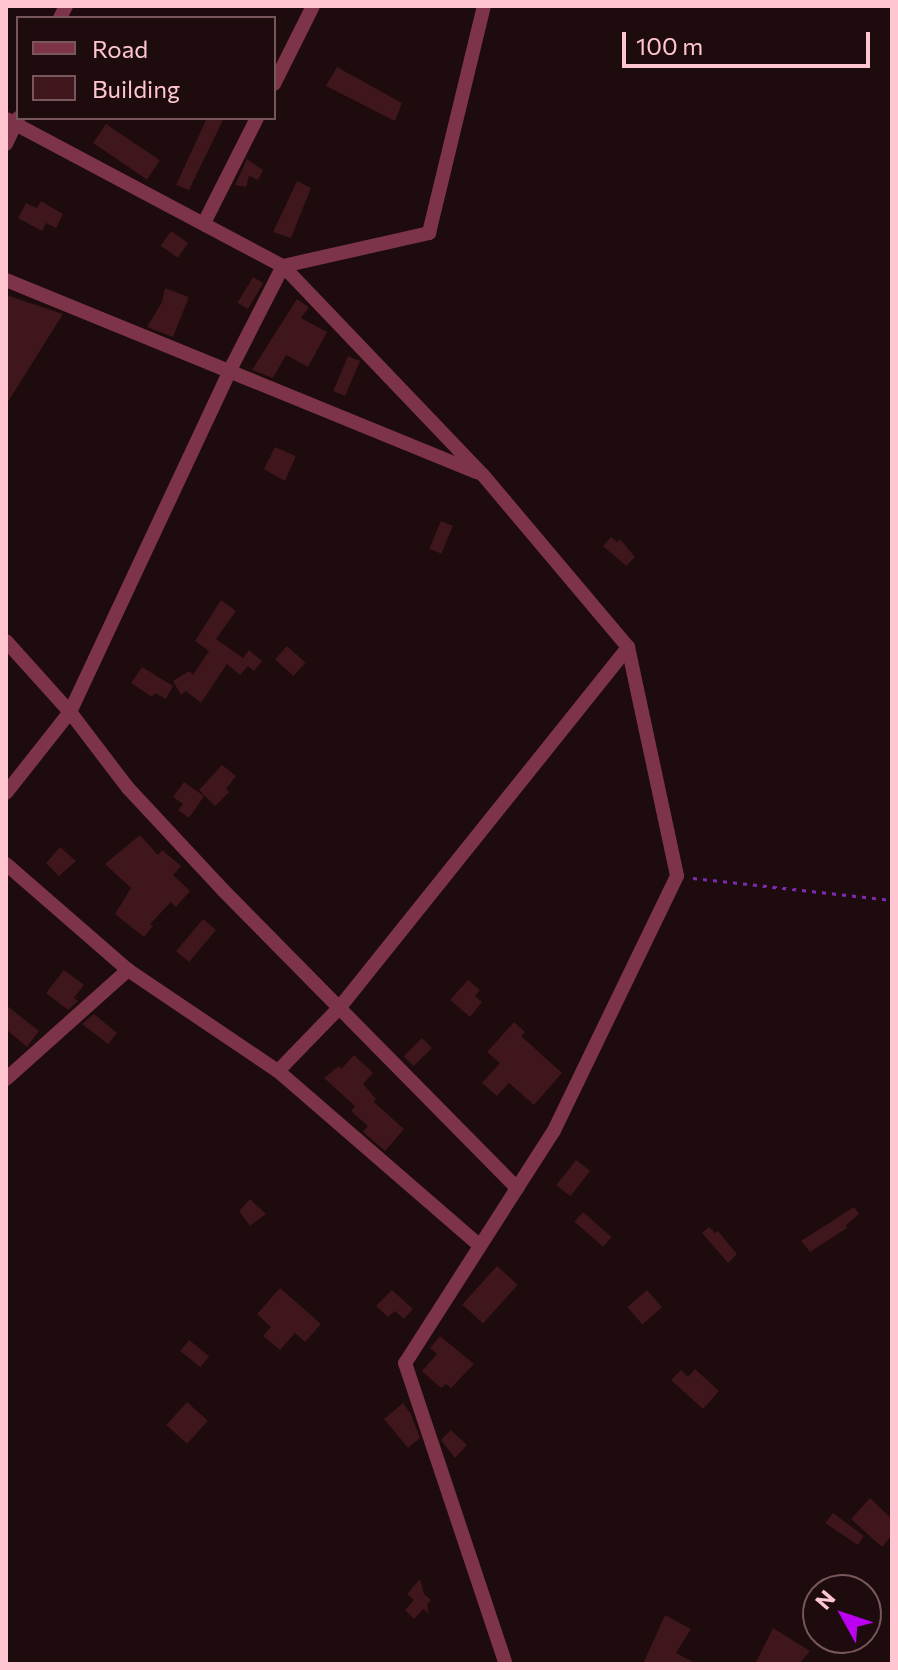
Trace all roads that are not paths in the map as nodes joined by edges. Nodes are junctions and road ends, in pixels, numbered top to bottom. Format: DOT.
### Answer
graph roads {
  1 [pos="313,6"];
  2 [pos="484,6"];
  3 [pos="276,80"];
  4 [pos="13,120"];
  5 [pos="256,120"];
  6 [pos="6,144"];
  7 [pos="204,223"];
  8 [pos="283,266"];
  9 [pos="6,280"];
  10 [pos="229,372"];
  11 [pos="483,475"];
  12 [pos="6,641"];
  13 [pos="628,647"];
  14 [pos="70,712"];
  15 [pos="6,793"];
  16 [pos="6,864"];
  17 [pos="128,970"];
  18 [pos="340,1007"];
  19 [pos="278,1071"];
  20 [pos="6,1079"];
  21 [pos="517,1188"];
  22 [pos="480,1246"];
  23 [pos="506,1664"];
  1 -- 3 [label="street"];
  2 -- 8 [label="street"];
  4 -- 6 [label="street"];
  4 -- 7 [label="street"];
  5 -- 7 [label="street"];
  7 -- 8 [label="street"];
  8 -- 10 [label="street"];
  8 -- 11 [label="street"];
  9 -- 10 [label="street"];
  10 -- 11 [label="street"];
  10 -- 14 [label="street"];
  11 -- 13 [label="street"];
  12 -- 14 [label="street"];
  13 -- 18 [label="street"];
  13 -- 21 [label="street"];
  14 -- 15 [label="street"];
  14 -- 18 [label="street"];
  16 -- 17 [label="street"];
  17 -- 19 [label="street"];
  17 -- 20 [label="street"];
  18 -- 19 [label="street"];
  18 -- 21 [label="street"];
  19 -- 22 [label="street"];
  21 -- 22 [label="street"];
  22 -- 23 [label="street"];
}
